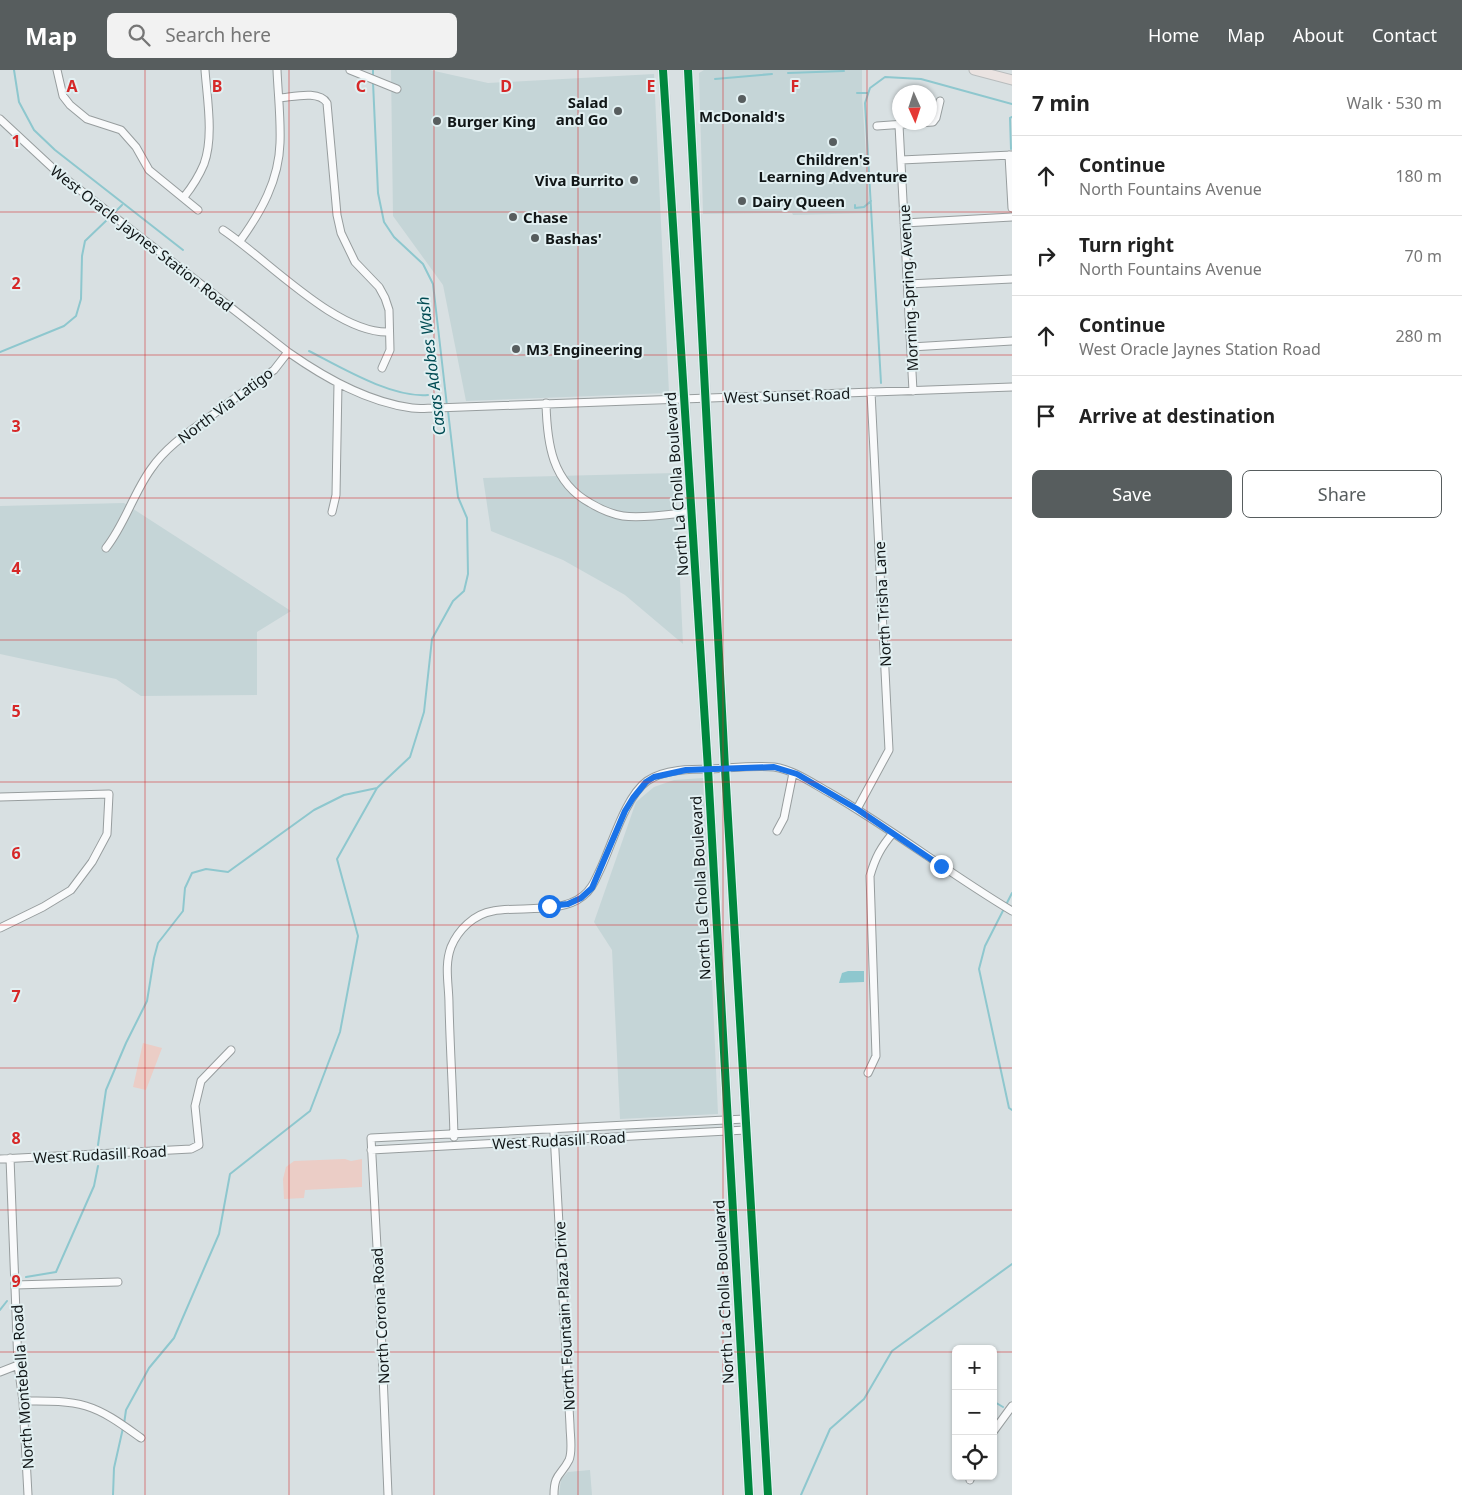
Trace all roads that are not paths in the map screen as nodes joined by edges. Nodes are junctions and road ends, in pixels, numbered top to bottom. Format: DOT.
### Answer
graph roads {
  1 [pos="57,70"];
  2 [pos="205,70"];
  3 [pos="277,70"];
  4 [pos="350,70"];
  5 [pos="663,70"];
  6 [pos="688,70"];
  7 [pos="974,70"];
  8 [pos="1012,80"];
  9 [pos="396,88"];
  10 [pos="279,98"];
  11 [pos="940,101"];
  12 [pos="937,114"];
  13 [pos="0,119"];
  14 [pos="892,125"];
  15 [pos="877,126"];
  16 [pos="900,130"];
  17 [pos="1011,155"];
  18 [pos="901,160"];
  19 [pos="184,197"];
  20 [pos="1012,208"];
  21 [pos="198,210"];
  22 [pos="1012,217"];
  23 [pos="904,222"];
  24 [pos="223,230"];
  25 [pos="240,241"];
  26 [pos="1012,278"];
  27 [pos="908,284"];
  28 [pos="389,332"];
  29 [pos="1012,341"];
  30 [pos="911,347"];
  31 [pos="288,352"];
  32 [pos="382,368"];
  33 [pos="338,383"];
  34 [pos="1012,387"];
  35 [pos="913,390"];
  36 [pos="871,392"];
  37 [pos="704,398"];
  38 [pos="684,399"];
  39 [pos="546,403"];
  40 [pos="332,512"];
  41 [pos="692,512"];
  42 [pos="106,548"];
  43 [pos="725,768"];
  44 [pos="708,769"];
  45 [pos="793,773"];
  46 [pos="0,797"];
  47 [pos="857,809"];
  48 [pos="777,831"];
  49 [pos="893,833"];
  50 [pos="1012,911"];
  51 [pos="0,928"];
  52 [pos="231,1050"];
  53 [pos="868,1073"];
  54 [pos="745,1119"];
  55 [pos="726,1120"];
  56 [pos="746,1130"];
  57 [pos="727,1131"];
  58 [pos="454,1135"];
  59 [pos="554,1136"];
  60 [pos="371,1138"];
  61 [pos="371,1150"];
  62 [pos="10,1158"];
  63 [pos="0,1159"];
  64 [pos="118,1282"];
  65 [pos="15,1285"];
  66 [pos="18,1365"];
  67 [pos="0,1372"];
  68 [pos="24,1401"];
  69 [pos="1012,1406"];
  70 [pos="1010,1415"];
  71 [pos="997,1428"];
  72 [pos="141,1438"];
  73 [pos="28,1495"];
  74 [pos="388,1495"];
  75 [pos="554,1495"];
  76 [pos="749,1495"];
  77 [pos="768,1495"];
  1 -- 19 [label="street"];
  2 -- 19 [label="street"];
  3 -- 10 [label="street"];
  4 -- 9 [label="street"];
  5 -- 38 [label="main road, North La Cholla Boulevard"];
  6 -- 37 [label="main road, North La Cholla Boulevard"];
  7 -- 8 [label="main road"];
  10 -- 25 [label="street"];
  10 -- 28 [label="street"];
  11 -- 12 [label="street"];
  13 -- 31 [label="street, West Oracle Jaynes Station Road"];
  14 -- 15 [label="street"];
  16 -- 18 [label="street, Morning Spring Avenue"];
  17 -- 18 [label="street"];
  17 -- 20 [label="street"];
  18 -- 23 [label="street, Morning Spring Avenue"];
  19 -- 21 [label="street"];
  22 -- 23 [label="street"];
  23 -- 27 [label="street, Morning Spring Avenue"];
  24 -- 25 [label="street"];
  25 -- 28 [label="street"];
  26 -- 27 [label="street"];
  27 -- 30 [label="street, Morning Spring Avenue"];
  28 -- 32 [label="street"];
  29 -- 30 [label="street"];
  30 -- 35 [label="street, Morning Spring Avenue"];
  31 -- 33 [label="street"];
  31 -- 42 [label="street, North Via Latigo"];
  33 -- 39 [label="street, West Sunset Road"];
  33 -- 40 [label="street"];
  34 -- 35 [label="street, West Sunset Road"];
  35 -- 36 [label="street, West Sunset Road"];
  36 -- 37 [label="street, West Sunset Road"];
  36 -- 47 [label="street, North Trisha Lane"];
  37 -- 38 [label="street, West Sunset Road"];
  37 -- 43 [label="main road, North La Cholla Boulevard"];
  38 -- 39 [label="street, West Sunset Road"];
  38 -- 41 [label="main road, North La Cholla Boulevard"];
  39 -- 41 [label="street"];
  41 -- 44 [label="main road, North La Cholla Boulevard"];
  43 -- 44 [label="street"];
  43 -- 45 [label="street"];
  43 -- 54 [label="main road, North La Cholla Boulevard"];
  44 -- 55 [label="main road, North La Cholla Boulevard"];
  44 -- 58 [label="street"];
  45 -- 47 [label="street"];
  45 -- 48 [label="street"];
  46 -- 51 [label="street"];
  47 -- 49 [label="street"];
  49 -- 50 [label="street"];
  49 -- 53 [label="street"];
  52 -- 62 [label="street, West Rudasill Road"];
  54 -- 55 [label="street, West Rudasill Road"];
  54 -- 56 [label="main road, North La Cholla Boulevard"];
  55 -- 57 [label="main road, North La Cholla Boulevard"];
  55 -- 58 [label="street, West Rudasill Road"];
  56 -- 57 [label="street, West Rudasill Road"];
  56 -- 77 [label="main road, North La Cholla Boulevard"];
  57 -- 59 [label="street, West Rudasill Road"];
  57 -- 76 [label="main road, North La Cholla Boulevard"];
  58 -- 60 [label="street, West Rudasill Road"];
  59 -- 61 [label="street, West Rudasill Road"];
  59 -- 75 [label="street, North Fountain Plaza Drive"];
  60 -- 61 [label="street, North Corona Road"];
  61 -- 74 [label="street, North Corona Road"];
  62 -- 63 [label="street, West Rudasill Road"];
  62 -- 65 [label="street, North Montebella Road"];
  64 -- 65 [label="street"];
  65 -- 66 [label="street, North Montebella Road"];
  66 -- 67 [label="street"];
  66 -- 68 [label="street, North Montebella Road"];
  68 -- 72 [label="street"];
  68 -- 73 [label="street, North Montebella Road"];
  69 -- 70 [label="street"];
  70 -- 71 [label="street"];
}
